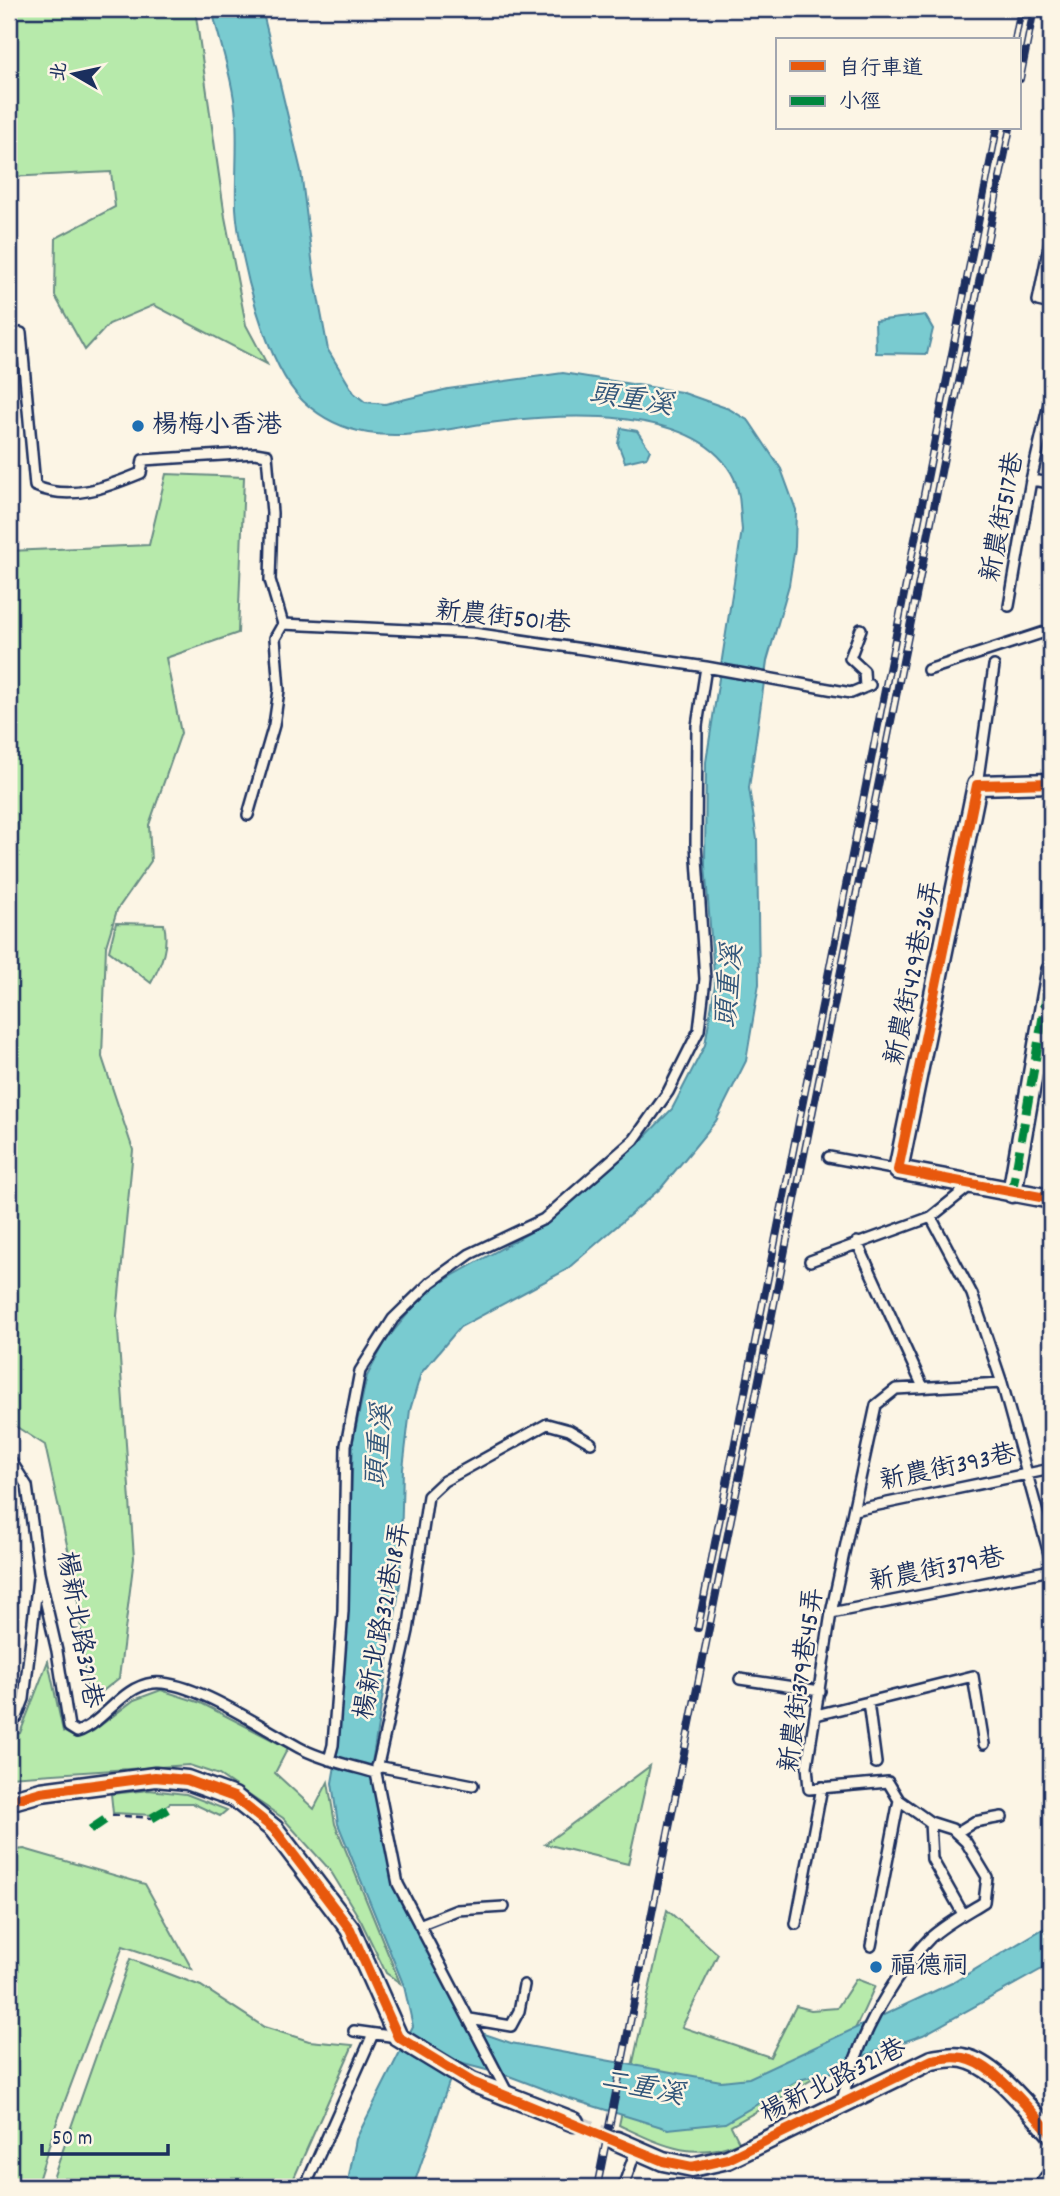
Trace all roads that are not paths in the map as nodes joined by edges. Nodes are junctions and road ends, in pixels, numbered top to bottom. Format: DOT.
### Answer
graph roads {
  1 [pos="1051,236"];
  2 [pos="1051,304"];
  3 [pos="21,333"];
  4 [pos="1051,396"];
  5 [pos="1031,480"];
  6 [pos="1051,482"];
  7 [pos="1009,606"];
  8 [pos="283,624"];
  9 [pos="861,629"];
  10 [pos="1051,631"];
  11 [pos="994,666"];
  12 [pos="706,667"];
  13 [pos="928,670"];
  14 [pos="1051,783"];
  15 [pos="977,785"];
  16 [pos="248,814"];
  17 [pos="1051,971"];
  18 [pos="829,1157"];
  19 [pos="898,1170"];
  20 [pos="971,1185"];
  21 [pos="1012,1192"];
  22 [pos="1051,1199"];
  23 [pos="931,1216"];
  24 [pos="857,1242"];
  25 [pos="810,1261"];
  26 [pos="1002,1383"];
  27 [pos="923,1387"];
  28 [pos="592,1443"];
  29 [pos="9,1458"];
  30 [pos="1051,1469"];
  31 [pos="1027,1474"];
  32 [pos="854,1510"];
  33 [pos="1051,1561"];
  34 [pos="1051,1570"];
  35 [pos="39,1573"];
  36 [pos="831,1613"];
  37 [pos="740,1679"];
  38 [pos="820,1692"];
  39 [pos="869,1702"];
  40 [pos="816,1715"];
  41 [pos="9,1724"];
  42 [pos="984,1744"];
  43 [pos="331,1761"];
  44 [pos="876,1763"];
  45 [pos="376,1770"];
  46 [pos="472,1785"];
  47 [pos="822,1787"];
  48 [pos="899,1800"];
  49 [pos="9,1801"];
  50 [pos="1002,1817"];
  51 [pos="930,1822"];
  52 [pos="956,1833"];
  53 [pos="504,1907"];
  54 [pos="963,1914"];
  55 [pos="796,1924"];
  56 [pos="418,1925"];
  57 [pos="871,1946"];
  58 [pos="524,1985"];
  59 [pos="472,2021"];
  60 [pos="354,2031"];
  61 [pos="373,2034"];
  62 [pos="398,2037"];
  63 [pos="505,2088"];
  64 [pos="840,2105"];
  65 [pos="574,2122"];
  66 [pos="1051,2133"];
  67 [pos="617,2141"];
  68 [pos="636,2150"];
  69 [pos="1051,2181"];
  70 [pos="305,2187"];
  71 [pos="623,2187"];
  72 [pos="1047,2187"];
  1 -- 2 [label="lane"];
  3 -- 8 [label="lane"];
  4 -- 5 [label="lane, 新農街517巷"];
  5 -- 6 [label="lane"];
  5 -- 7 [label="lane, 新農街517巷"];
  8 -- 12 [label="lane, 新農街501巷"];
  8 -- 16 [label="lane"];
  9 -- 12 [label="lane, 新農街501巷"];
  10 -- 13 [label="lane"];
  11 -- 15 [label="lane"];
  12 -- 43 [label="lane"];
  14 -- 15 [label="street"];
  15 -- 19 [label="street, 新農街429巷36弄"];
  17 -- 21 [label="street"];
  18 -- 19 [label="lane"];
  19 -- 20 [label="street"];
  20 -- 21 [label="street"];
  20 -- 23 [label="lane"];
  21 -- 22 [label="street"];
  23 -- 24 [label="lane"];
  23 -- 26 [label="lane"];
  24 -- 25 [label="lane"];
  24 -- 27 [label="lane"];
  26 -- 27 [label="lane, 新農街379巷45弄"];
  26 -- 31 [label="lane"];
  27 -- 32 [label="lane, 新農街379巷45弄"];
  28 -- 45 [label="lane, 楊新北路321巷18弄"];
  29 -- 35 [label="lane, 楊新北路321巷"];
  30 -- 31 [label="lane, 新農街393巷"];
  31 -- 32 [label="lane, 新農街393巷"];
  31 -- 33 [label="lane"];
  32 -- 36 [label="lane, 新農街379巷45弄"];
  34 -- 36 [label="lane, 新農街379巷"];
  35 -- 41 [label="lane"];
  35 -- 43 [label="lane, 楊新北路321巷"];
  36 -- 38 [label="lane, 新農街379巷45弄"];
  37 -- 38 [label="lane"];
  38 -- 40 [label="lane, 新農街379巷45弄"];
  39 -- 40 [label="lane"];
  39 -- 42 [label="lane"];
  39 -- 44 [label="lane"];
  40 -- 47 [label="lane, 新農街379巷45弄"];
  43 -- 45 [label="lane"];
  45 -- 46 [label="lane"];
  45 -- 56 [label="lane"];
  47 -- 48 [label="lane, 新農街379巷45弄"];
  47 -- 55 [label="lane"];
  48 -- 51 [label="lane, 新農街379巷45弄"];
  48 -- 57 [label="lane"];
  49 -- 62 [label="street"];
  50 -- 52 [label="lane"];
  51 -- 52 [label="lane, 新農街379巷45弄"];
  51 -- 54 [label="lane"];
  52 -- 54 [label="lane, 新農街379巷45弄"];
  53 -- 56 [label="lane"];
  54 -- 64 [label="lane"];
  56 -- 59 [label="lane"];
  58 -- 59 [label="lane"];
  59 -- 63 [label="lane"];
  60 -- 61 [label="lane"];
  61 -- 62 [label="lane"];
  61 -- 70 [label="lane"];
  62 -- 63 [label="street"];
  63 -- 65 [label="street"];
  64 -- 66 [label="street, 楊新北路321巷"];
  64 -- 68 [label="street, 楊新北路321巷"];
  67 -- 68 [label="street, 楊新北路321巷"];
  68 -- 71 [label="lane"];
  69 -- 72 [label="street"];
}
